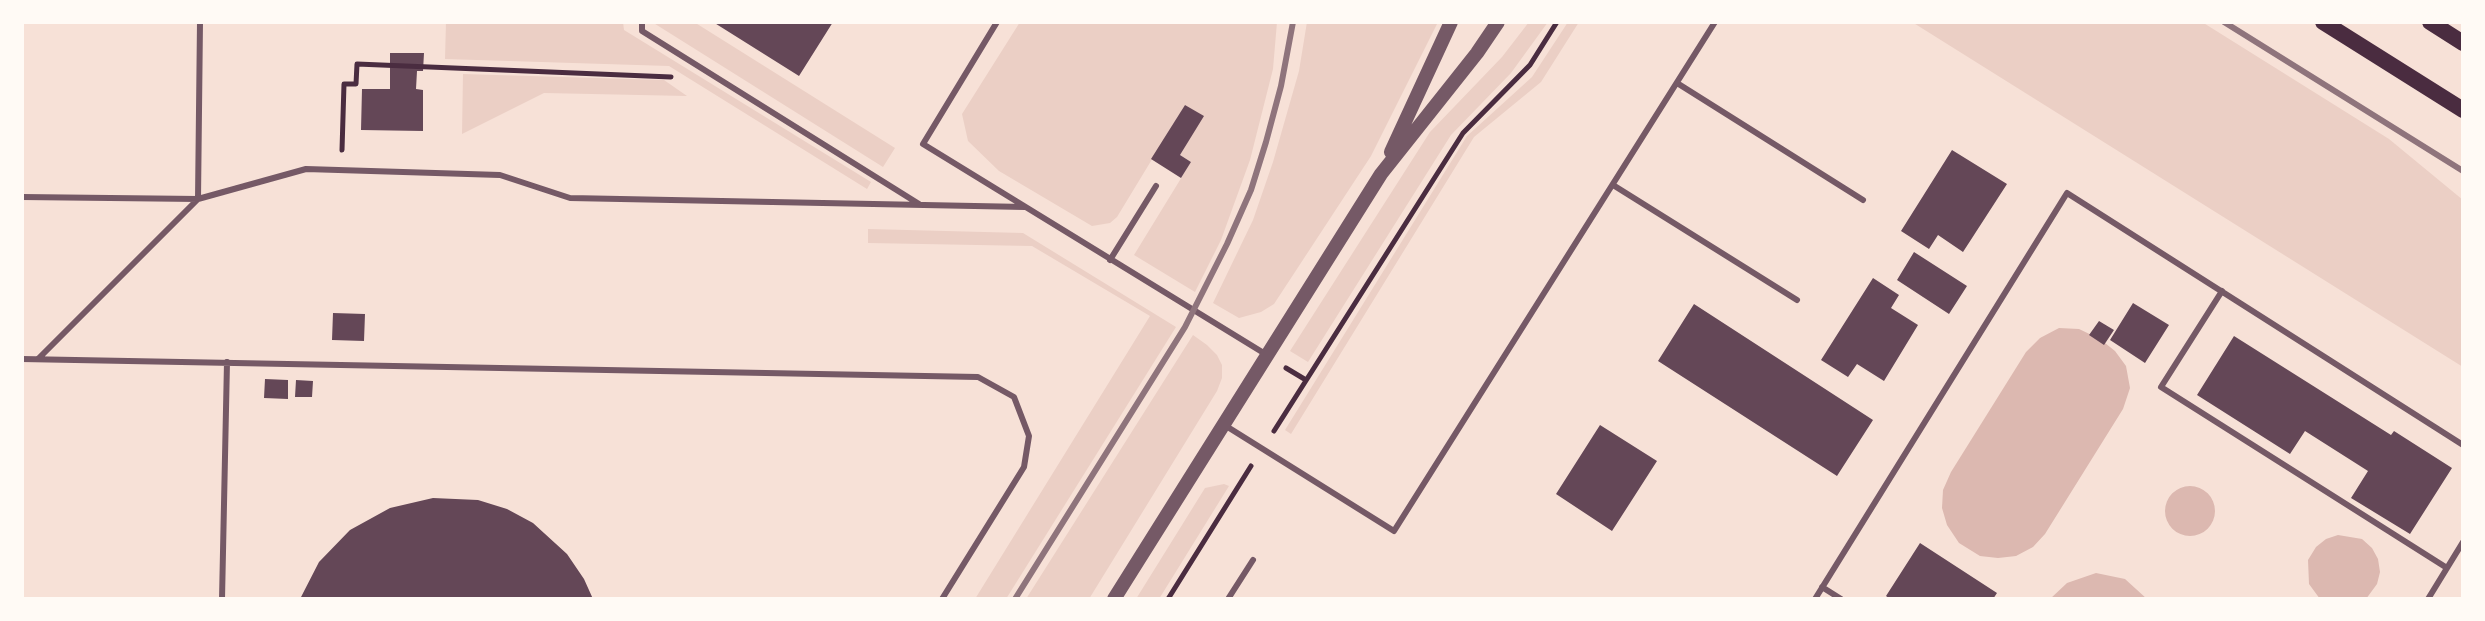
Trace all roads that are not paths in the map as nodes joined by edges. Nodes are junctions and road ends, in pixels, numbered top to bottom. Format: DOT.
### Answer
graph roads {
  1 [pos="200,22"];
  2 [pos="642,22"];
  3 [pos="997,22"];
  4 [pos="1451,22"];
  5 [pos="1498,22"];
  6 [pos="1715,22"];
  7 [pos="2323,22"];
  8 [pos="2430,22"];
  9 [pos="2463,43"];
  10 [pos="1677,83"];
  11 [pos="2463,110"];
  12 [pos="1381,174"];
  13 [pos="1613,185"];
  14 [pos="1156,186"];
  15 [pos="22,197"];
  16 [pos="198,199"];
  17 [pos="1863,200"];
  18 [pos="920,205"];
  19 [pos="1025,207"];
  20 [pos="1110,260"];
  21 [pos="2222,291"];
  22 [pos="1797,300"];
  23 [pos="1267,355"];
  24 [pos="22,359"];
  25 [pos="38,359"];
  26 [pos="227,362"];
  27 [pos="1224,424"];
  28 [pos="2463,445"];
  29 [pos="2463,542"];
  30 [pos="1253,560"];
  31 [pos="2447,568"];
  32 [pos="1822,587"];
  33 [pos="222,599"];
  34 [pos="942,599"];
  35 [pos="1114,599"];
  36 [pos="1228,599"];
  37 [pos="1815,599"];
  38 [pos="1841,599"];
  39 [pos="2428,599"];
  1 -- 16 [label="lane"];
  2 -- 18 [label="lane"];
  3 -- 19 [label="lane"];
  4 -- 12 [label="street"];
  5 -- 12 [label="street"];
  6 -- 10 [label="lane"];
  7 -- 11 [label="main road"];
  8 -- 9 [label="main road"];
  10 -- 13 [label="lane"];
  10 -- 17 [label="lane"];
  12 -- 23 [label="street"];
  13 -- 22 [label="lane"];
  13 -- 27 [label="lane"];
  14 -- 20 [label="lane"];
  15 -- 16 [label="lane"];
  16 -- 18 [label="lane"];
  16 -- 25 [label="lane"];
  18 -- 19 [label="lane"];
  19 -- 20 [label="lane"];
  20 -- 23 [label="lane"];
  21 -- 28 [label="lane"];
  21 -- 31 [label="lane"];
  21 -- 32 [label="lane"];
  23 -- 27 [label="street"];
  24 -- 25 [label="lane"];
  25 -- 26 [label="lane"];
  26 -- 33 [label="lane"];
  26 -- 34 [label="lane"];
  27 -- 35 [label="street"];
  29 -- 31 [label="lane"];
  30 -- 36 [label="lane"];
  31 -- 39 [label="lane"];
  32 -- 37 [label="lane"];
  32 -- 38 [label="lane"];
}
